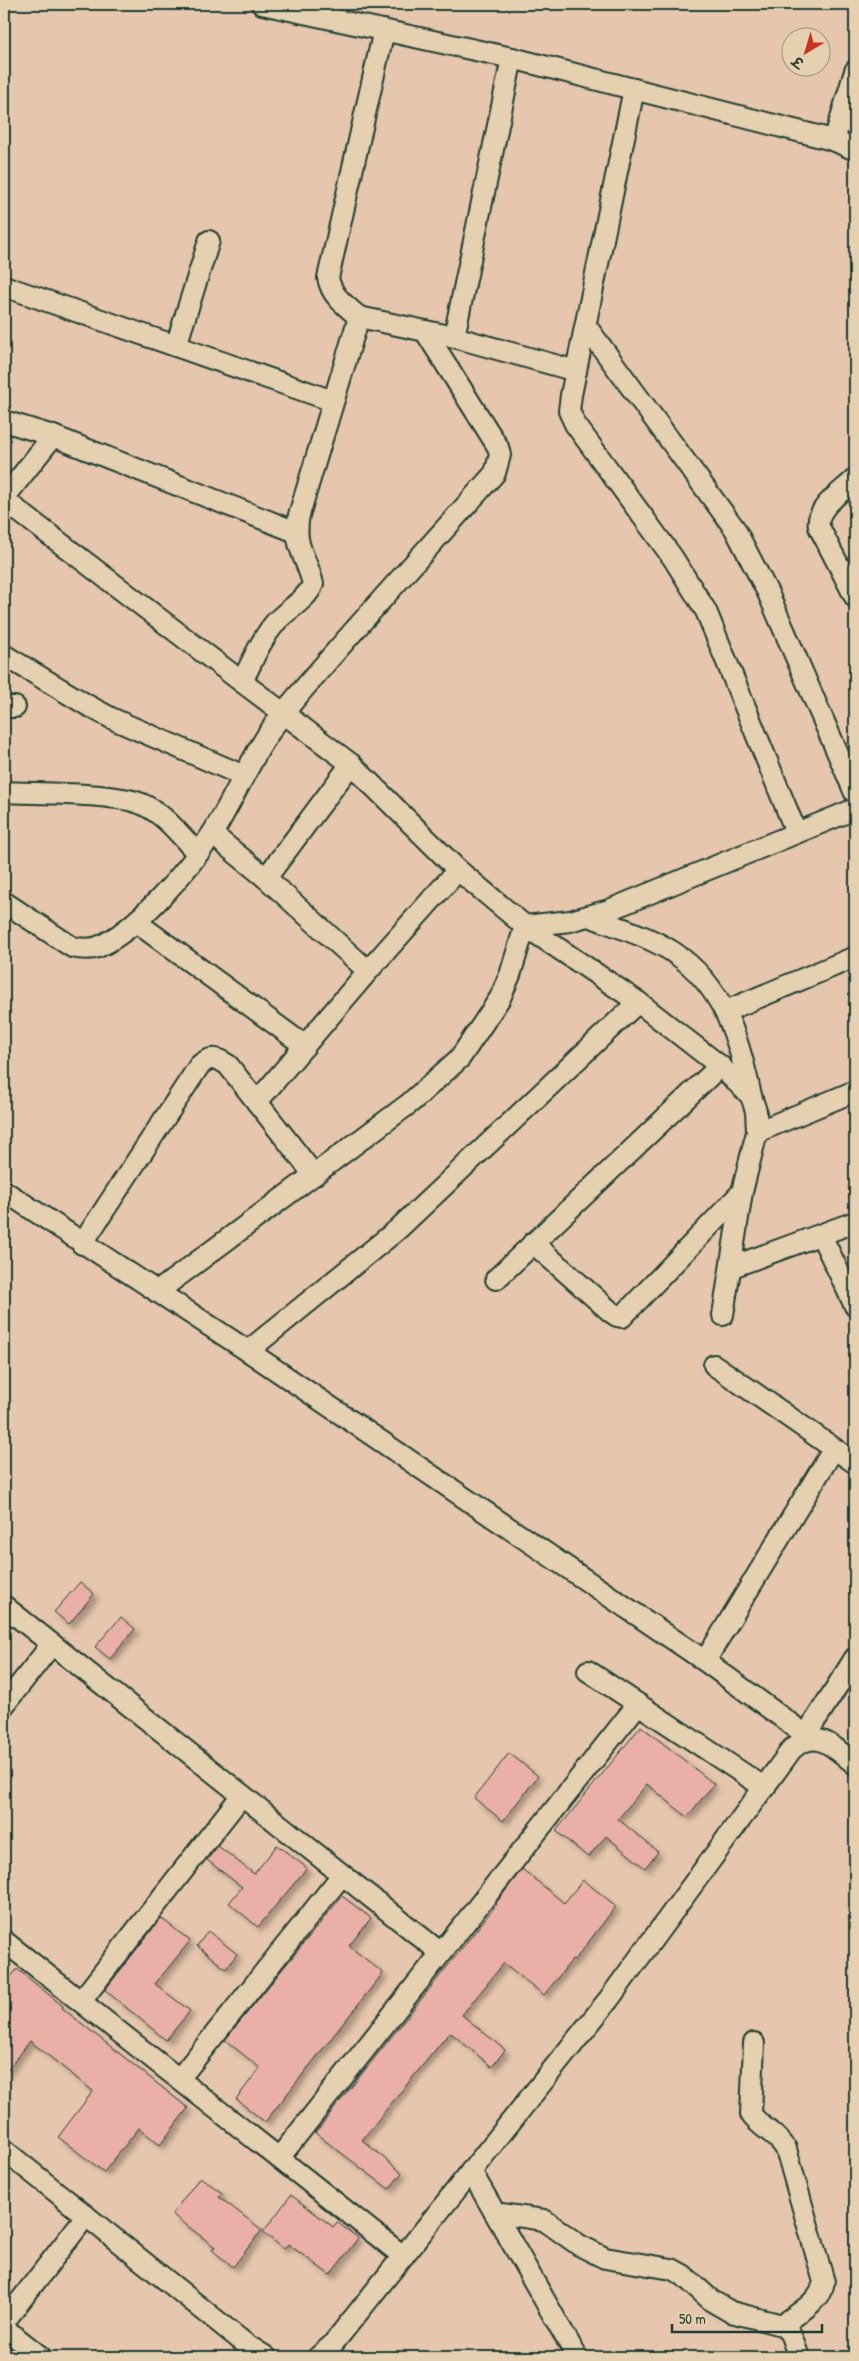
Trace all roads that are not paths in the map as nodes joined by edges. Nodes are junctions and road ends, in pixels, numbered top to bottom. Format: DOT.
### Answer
graph roads {
  1 [pos="262,4"];
  2 [pos="384,30"];
  3 [pos="512,58"];
  4 [pos="855,71"];
  5 [pos="634,89"];
  6 [pos="834,140"];
  7 [pos="855,150"];
  8 [pos="209,241"];
  9 [pos="4,286"];
  10 [pos="358,317"];
  11 [pos="586,326"];
  12 [pos="425,331"];
  13 [pos="454,337"];
  14 [pos="176,346"];
  15 [pos="576,371"];
  16 [pos="333,401"];
  17 [pos="4,421"];
  18 [pos="53,436"];
  19 [pos="854,482"];
  20 [pos="4,499"];
  21 [pos="296,532"];
  22 [pos="855,597"];
  23 [pos="4,655"];
  24 [pos="242,682"];
  25 [pos="283,712"];
  26 [pos="351,764"];
  27 [pos="244,776"];
  28 [pos="4,792"];
  29 [pos="855,793"];
  30 [pos="855,809"];
  31 [pos="796,832"];
  32 [pos="212,834"];
  33 [pos="197,853"];
  34 [pos="458,870"];
  35 [pos="266,878"];
  36 [pos="4,902"];
  37 [pos="589,916"];
  38 [pos="136,922"];
  39 [pos="525,926"];
  40 [pos="855,957"];
  41 [pos="368,971"];
  42 [pos="638,1002"];
  43 [pos="726,1011"];
  44 [pos="305,1046"];
  45 [pos="720,1066"];
  46 [pos="855,1091"];
  47 [pos="751,1096"];
  48 [pos="257,1102"];
  49 [pos="757,1132"];
  50 [pos="314,1175"];
  51 [pos="4,1191"];
  52 [pos="742,1192"];
  53 [pos="855,1222"];
  54 [pos="821,1235"];
  55 [pos="533,1243"];
  56 [pos="82,1244"];
  57 [pos="732,1267"];
  58 [pos="496,1279"];
  59 [pos="157,1292"];
  60 [pos="855,1306"];
  61 [pos="723,1315"];
  62 [pos="248,1352"];
  63 [pos="714,1365"];
  64 [pos="833,1450"];
  65 [pos="855,1464"];
  66 [pos="4,1606"];
  67 [pos="52,1644"];
  68 [pos="855,1658"];
  69 [pos="705,1661"];
  70 [pos="588,1671"];
  71 [pos="638,1704"];
  72 [pos="4,1706"];
  73 [pos="808,1737"];
  74 [pos="855,1764"];
  75 [pos="765,1788"];
  76 [pos="242,1796"];
  77 [pos="342,1875"];
  78 [pos="4,1941"];
  79 [pos="441,1953"];
  80 [pos="81,2001"];
  81 [pos="754,2043"];
  82 [pos="179,2079"];
  83 [pos="4,2150"];
  84 [pos="279,2158"];
  85 [pos="471,2171"];
  86 [pos="495,2213"];
  87 [pos="86,2216"];
  88 [pos="403,2256"];
  89 [pos="4,2322"];
  90 [pos="782,2325"];
  91 [pos="4,2328"];
  92 [pos="327,2355"];
  93 [pos="41,2357"];
  94 [pos="266,2357"];
  95 [pos="578,2357"];
  96 [pos="799,2357"];
  1 -- 2 [label="street"];
  2 -- 3 [label="street"];
  2 -- 10 [label="street"];
  3 -- 5 [label="street"];
  3 -- 13 [label="street"];
  4 -- 6 [label="street"];
  5 -- 6 [label="street"];
  5 -- 11 [label="street"];
  6 -- 7 [label="street"];
  8 -- 14 [label="street"];
  9 -- 14 [label="street"];
  10 -- 12 [label="street"];
  10 -- 16 [label="street"];
  11 -- 15 [label="street"];
  11 -- 29 [label="street"];
  12 -- 13 [label="street"];
  12 -- 25 [label="street"];
  13 -- 15 [label="street"];
  14 -- 16 [label="street"];
  15 -- 31 [label="street"];
  16 -- 21 [label="street"];
  17 -- 18 [label="street"];
  18 -- 20 [label="street"];
  18 -- 21 [label="street"];
  19 -- 22 [label="street"];
  20 -- 24 [label="street"];
  21 -- 24 [label="street"];
  23 -- 27 [label="street"];
  24 -- 25 [label="street"];
  25 -- 26 [label="street"];
  25 -- 27 [label="street"];
  26 -- 34 [label="street"];
  26 -- 35 [label="street"];
  27 -- 32 [label="street"];
  28 -- 33 [label="street"];
  30 -- 31 [label="street"];
  31 -- 37 [label="street"];
  32 -- 33 [label="street"];
  32 -- 35 [label="street"];
  33 -- 38 [label="street"];
  34 -- 39 [label="street"];
  34 -- 41 [label="street"];
  35 -- 41 [label="street"];
  36 -- 38 [label="street"];
  37 -- 39 [label="street"];
  37 -- 43 [label="street"];
  38 -- 44 [label="street"];
  39 -- 42 [label="street"];
  39 -- 50 [label="street"];
  40 -- 43 [label="street"];
  41 -- 44 [label="street"];
  42 -- 45 [label="street"];
  42 -- 62 [label="street"];
  43 -- 47 [label="street"];
  44 -- 48 [label="street"];
  45 -- 47 [label="street"];
  45 -- 55 [label="street"];
  46 -- 49 [label="street"];
  47 -- 49 [label="street"];
  48 -- 50 [label="street"];
  48 -- 56 [label="street"];
  49 -- 52 [label="street"];
  50 -- 59 [label="street"];
  51 -- 56 [label="street"];
  52 -- 55 [label="street"];
  52 -- 57 [label="street"];
  53 -- 54 [label="street"];
  54 -- 57 [label="street"];
  54 -- 60 [label="street"];
  55 -- 58 [label="street"];
  56 -- 59 [label="street"];
  57 -- 61 [label="street"];
  59 -- 62 [label="street"];
  62 -- 69 [label="street"];
  63 -- 64 [label="street"];
  64 -- 65 [label="street"];
  64 -- 69 [label="street"];
  66 -- 67 [label="street"];
  67 -- 72 [label="street"];
  67 -- 76 [label="street"];
  68 -- 73 [label="street"];
  69 -- 73 [label="street"];
  70 -- 71 [label="street"];
  71 -- 75 [label="street"];
  71 -- 79 [label="street"];
  73 -- 74 [label="street"];
  73 -- 75 [label="street"];
  75 -- 85 [label="street"];
  76 -- 77 [label="street"];
  76 -- 80 [label="street"];
  77 -- 79 [label="street"];
  77 -- 82 [label="street"];
  78 -- 80 [label="street"];
  79 -- 84 [label="street"];
  80 -- 82 [label="street"];
  81 -- 90 [label="street"];
  82 -- 84 [label="street"];
  83 -- 87 [label="street"];
  84 -- 88 [label="street"];
  85 -- 86 [label="street"];
  85 -- 88 [label="street"];
  86 -- 90 [label="street"];
  86 -- 95 [label="street"];
  87 -- 89 [label="street"];
  87 -- 94 [label="street"];
  88 -- 92 [label="street"];
  90 -- 96 [label="street"];
  91 -- 93 [label="street"];
}
